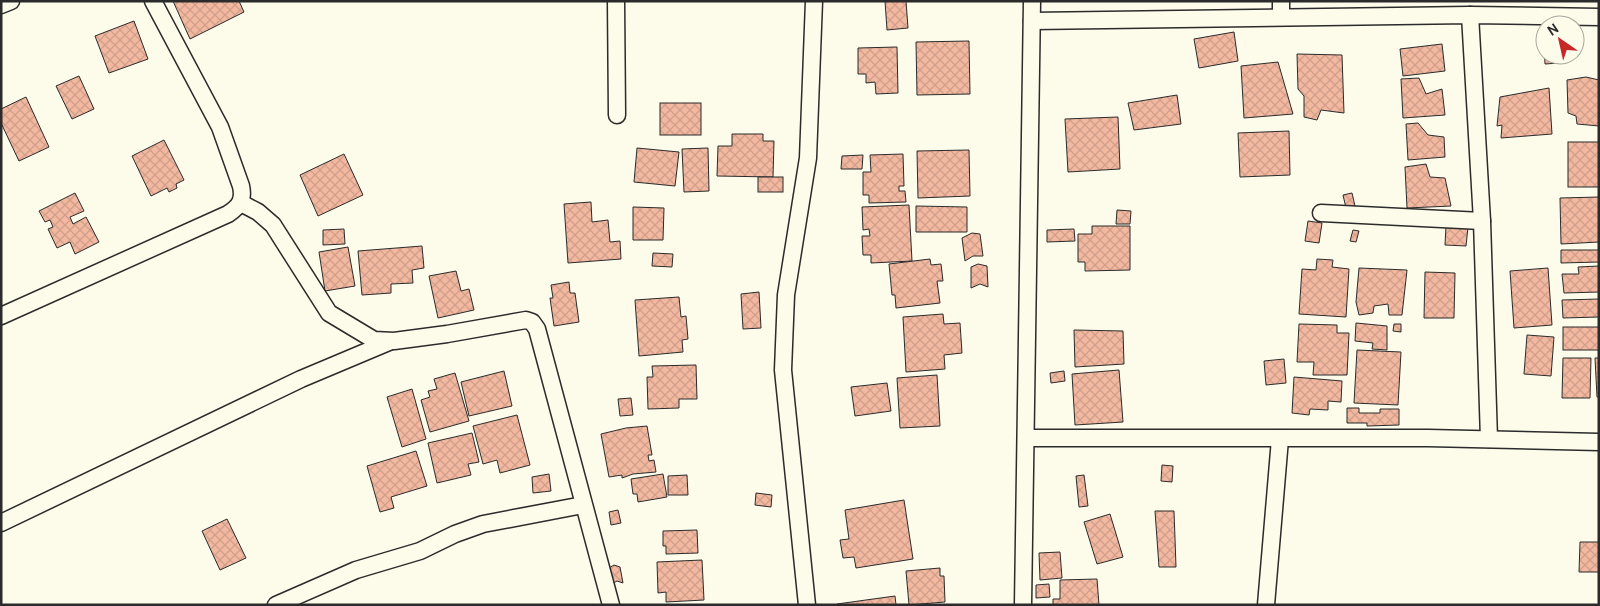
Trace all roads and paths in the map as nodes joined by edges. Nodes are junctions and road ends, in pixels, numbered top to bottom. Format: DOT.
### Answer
graph roads {
  1 [pos="11,1"];
  2 [pos="153,1"];
  3 [pos="616,1"];
  4 [pos="814,1"];
  5 [pos="1032,1"];
  6 [pos="1,5"];
  7 [pos="1281,9"];
  8 [pos="1470,14"];
  9 [pos="1599,17"];
  10 [pos="1032,21"];
  11 [pos="617,115"];
  12 [pos="241,203"];
  13 [pos="1321,213"];
  14 [pos="1482,221"];
  15 [pos="1,316"];
  16 [pos="394,341"];
  17 [pos="1028,438"];
  18 [pos="1280,439"];
  19 [pos="1489,439"];
  20 [pos="1599,442"];
  21 [pos="583,505"];
  22 [pos="1,523"];
  23 [pos="276,605"];
  24 [pos="611,605"];
  25 [pos="807,605"];
  26 [pos="1024,605"];
  27 [pos="1266,605"];
  1 -- 6 [label="street"];
  2 -- 12 [label="street"];
  3 -- 11 [label="street"];
  4 -- 25 [label="street"];
  5 -- 10 [label="street"];
  7 -- 8 [label="street"];
  7 -- 10 [label="street"];
  8 -- 9 [label="street"];
  8 -- 14 [label="street"];
  10 -- 17 [label="street"];
  12 -- 15 [label="street"];
  12 -- 16 [label="street"];
  13 -- 14 [label="street"];
  14 -- 19 [label="street"];
  16 -- 21 [label="street"];
  16 -- 22 [label="street"];
  17 -- 18 [label="street"];
  17 -- 26 [label="street"];
  18 -- 19 [label="street"];
  18 -- 27 [label="street"];
  19 -- 20 [label="street"];
  21 -- 23 [label="street"];
  21 -- 24 [label="street"];
}
